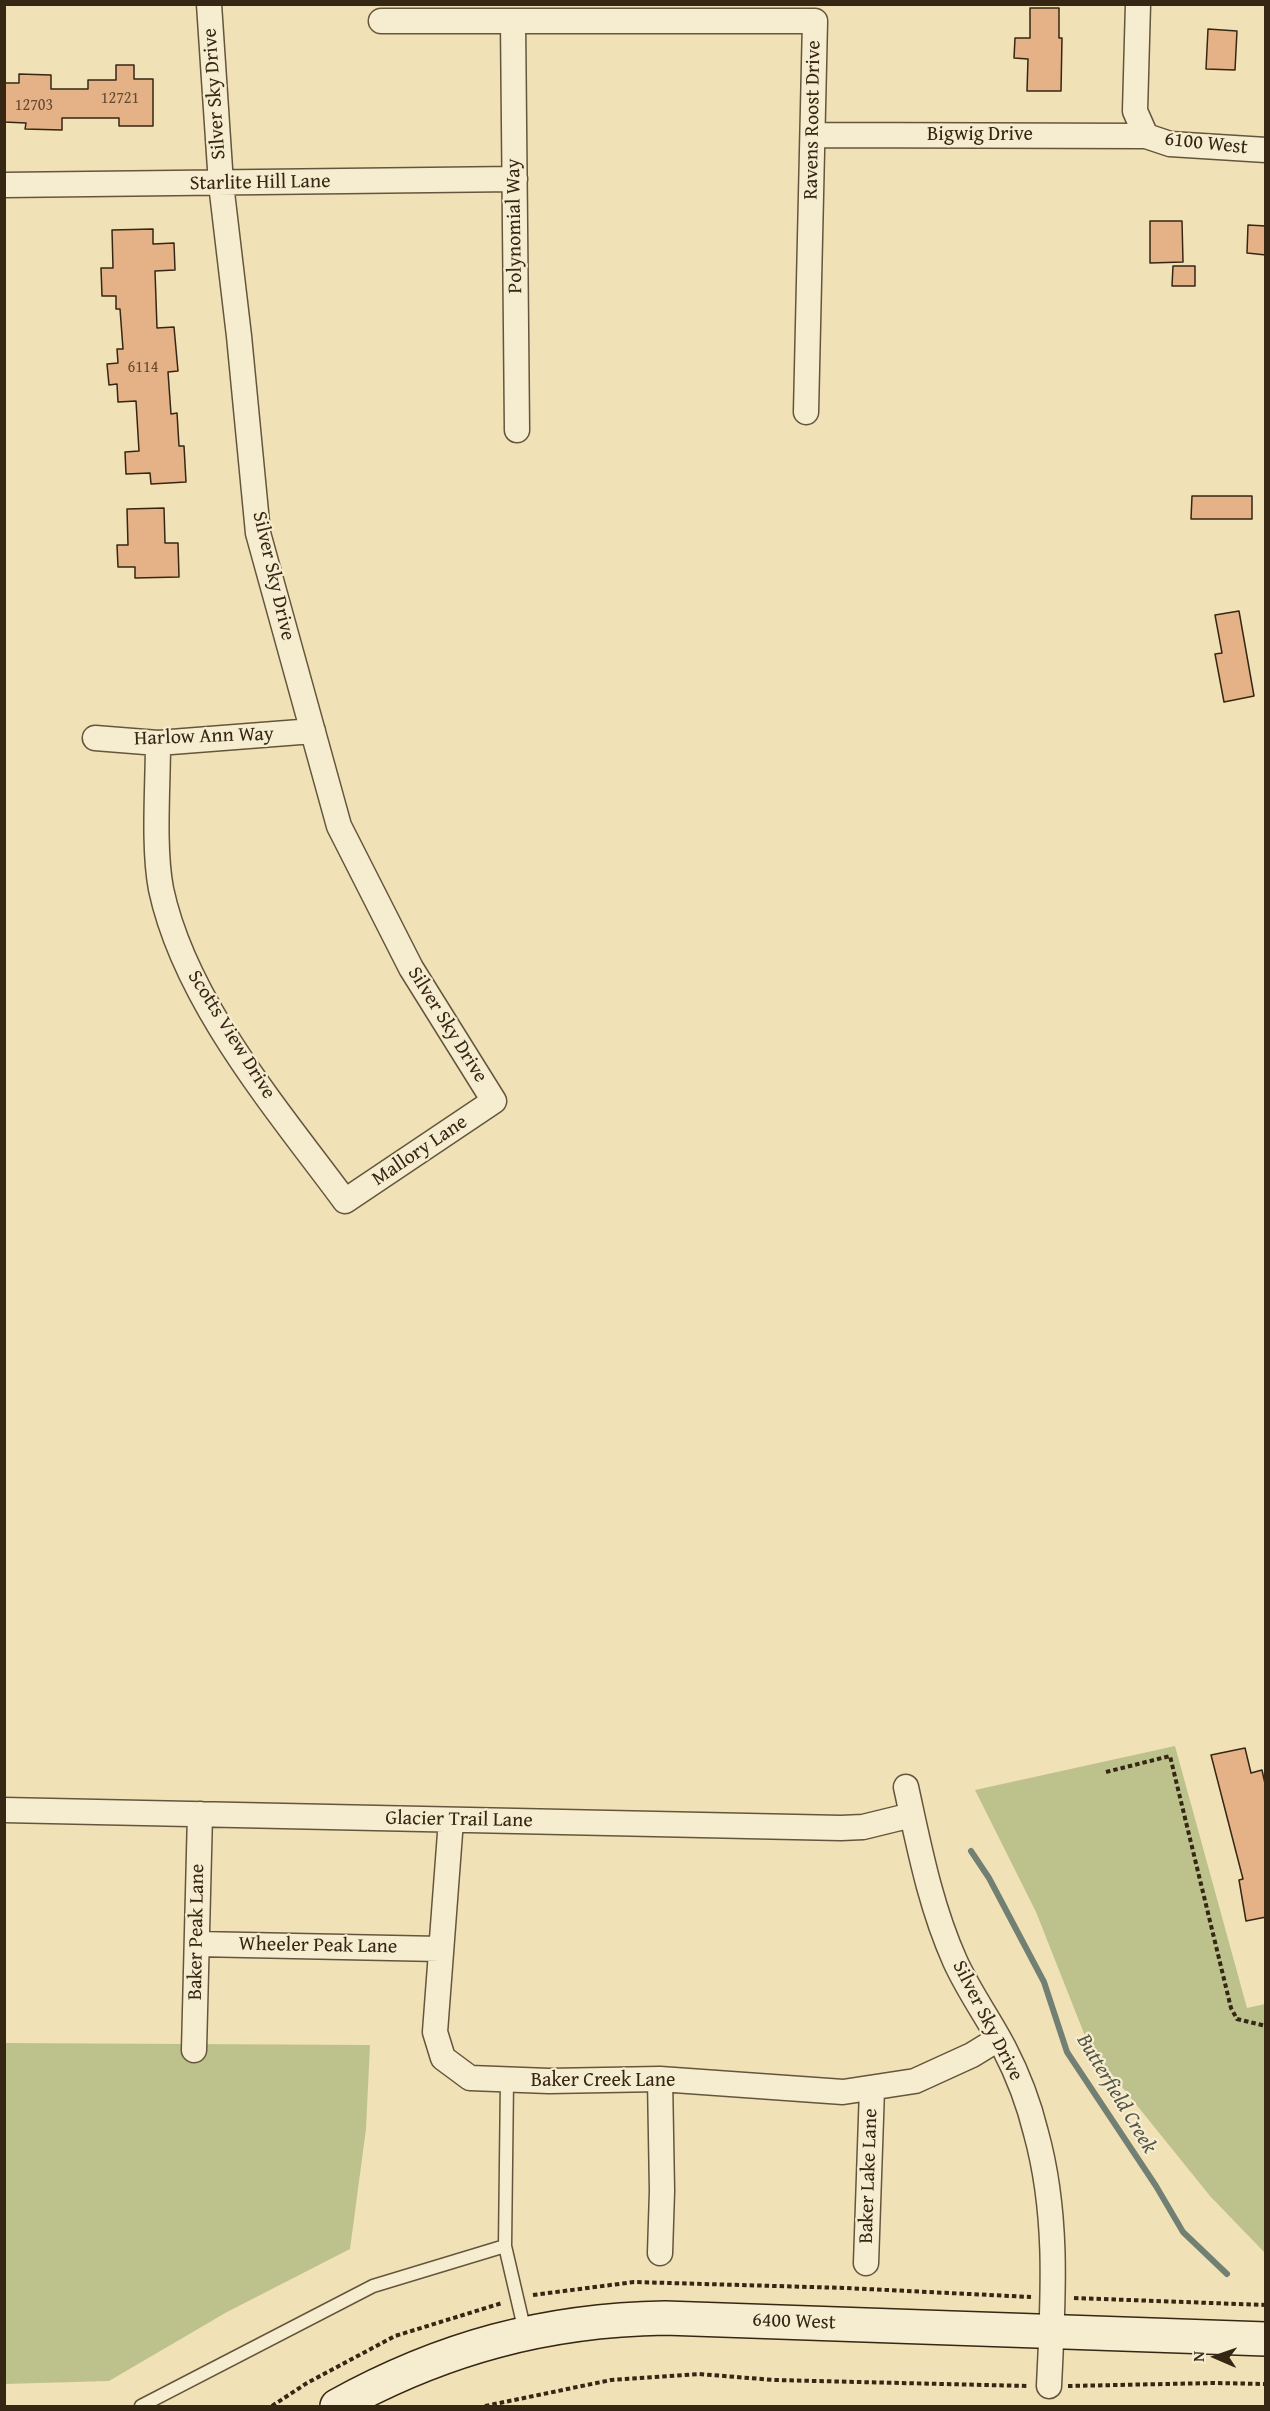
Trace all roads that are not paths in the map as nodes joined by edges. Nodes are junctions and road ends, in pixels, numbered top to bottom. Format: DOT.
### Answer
graph roads {
  1 [pos="209,4"];
  2 [pos="1138,4"];
  3 [pos="381,21"];
  4 [pos="513,21"];
  5 [pos="813,135"];
  6 [pos="1146,136"];
  7 [pos="1266,150"];
  8 [pos="515,179"];
  9 [pos="221,184"];
  10 [pos="4,185"];
  11 [pos="806,412"];
  12 [pos="517,430"];
  13 [pos="313,731"];
  14 [pos="95,738"];
  15 [pos="158,743"];
  16 [pos="494,1101"];
  17 [pos="345,1201"];
  18 [pos="906,1787"];
  19 [pos="4,1810"];
  20 [pos="200,1814"];
  21 [pos="912,1815"];
  22 [pos="451,1820"];
  23 [pos="196,1944"];
  24 [pos="440,1949"];
  25 [pos="998,2039"];
  26 [pos="194,2050"];
  27 [pos="660,2079"];
  28 [pos="507,2080"];
  29 [pos="872,2089"];
  30 [pos="505,2246"];
  31 [pos="660,2253"];
  32 [pos="866,2263"];
  33 [pos="1051,2330"];
  34 [pos="525,2332"];
  35 [pos="1266,2339"];
  36 [pos="1049,2386"];
  37 [pos="141,2406"];
  38 [pos="337,2406"];
  1 -- 9 [label="street, Silver Sky Drive"];
  2 -- 6 [label="street"];
  3 -- 4 [label="street"];
  4 -- 5 [label="street, Ravens Roost Drive"];
  4 -- 8 [label="street, Polynomial Way"];
  5 -- 6 [label="street, Bigwig Drive"];
  5 -- 11 [label="street, Ravens Roost Drive"];
  6 -- 7 [label="street, 6100 West"];
  8 -- 9 [label="street, Starlite Hill Lane"];
  8 -- 12 [label="street, Polynomial Way"];
  9 -- 10 [label="street, Starlite Hill Lane"];
  9 -- 13 [label="street, Silver Sky Drive"];
  13 -- 15 [label="street, Harlow Ann Way"];
  13 -- 16 [label="street, Silver Sky Drive"];
  14 -- 15 [label="street, Harlow Ann Way"];
  15 -- 17 [label="street, Scotts View Drive"];
  16 -- 17 [label="street, Mallory Lane"];
  18 -- 21 [label="street, Silver Sky Drive"];
  19 -- 20 [label="street, Glacier Trail Lane"];
  20 -- 22 [label="street, Glacier Trail Lane"];
  20 -- 23 [label="street, Baker Peak Lane"];
  21 -- 22 [label="street, Glacier Trail Lane"];
  21 -- 25 [label="street, Silver Sky Drive"];
  22 -- 24 [label="street, Baker Creek Lane"];
  23 -- 24 [label="street, Wheeler Peak Lane"];
  23 -- 26 [label="street, Baker Peak Lane"];
  24 -- 28 [label="street, Baker Creek Lane"];
  25 -- 29 [label="street, Baker Creek Lane"];
  25 -- 33 [label="street, Silver Sky Drive"];
  27 -- 28 [label="street, Baker Creek Lane"];
  27 -- 29 [label="street, Baker Creek Lane"];
  27 -- 31 [label="street"];
  28 -- 30 [label="lane"];
  29 -- 32 [label="street, Baker Lake Lane"];
  30 -- 34 [label="lane"];
  30 -- 37 [label="lane"];
  33 -- 34 [label="street, 6400 West"];
  33 -- 35 [label="street, 6400 West"];
  33 -- 36 [label="street, Silver Sky Drive"];
  34 -- 38 [label="street, 6400 West"];
}
